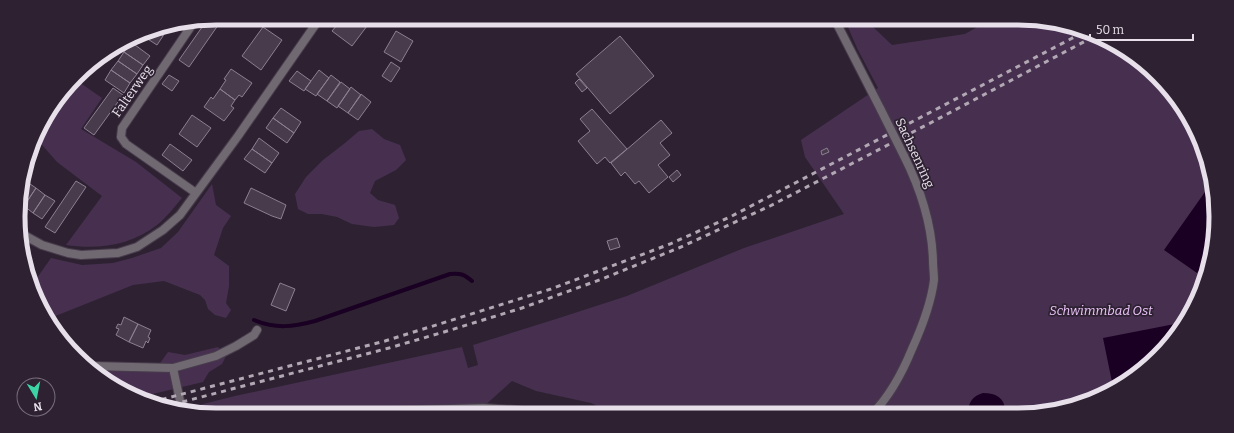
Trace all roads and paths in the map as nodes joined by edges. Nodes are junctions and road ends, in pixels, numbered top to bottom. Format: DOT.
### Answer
graph roads {
  1 [pos="315,25"];
  2 [pos="838,25"];
  3 [pos="190,27"];
  4 [pos="196,193"];
  5 [pos="26,236"];
  6 [pos="257,330"];
  7 [pos="98,366"];
  8 [pos="172,368"];
  9 [pos="181,404"];
  10 [pos="876,408"];
  1 -- 4 [label="street"];
  2 -- 10 [label="street, Sachsenring, bridge"];
  3 -- 4 [label="street, Falterweg"];
  4 -- 5 [label="street"];
  6 -- 8 [label="street"];
  7 -- 8 [label="street"];
  8 -- 9 [label="street"];
}
